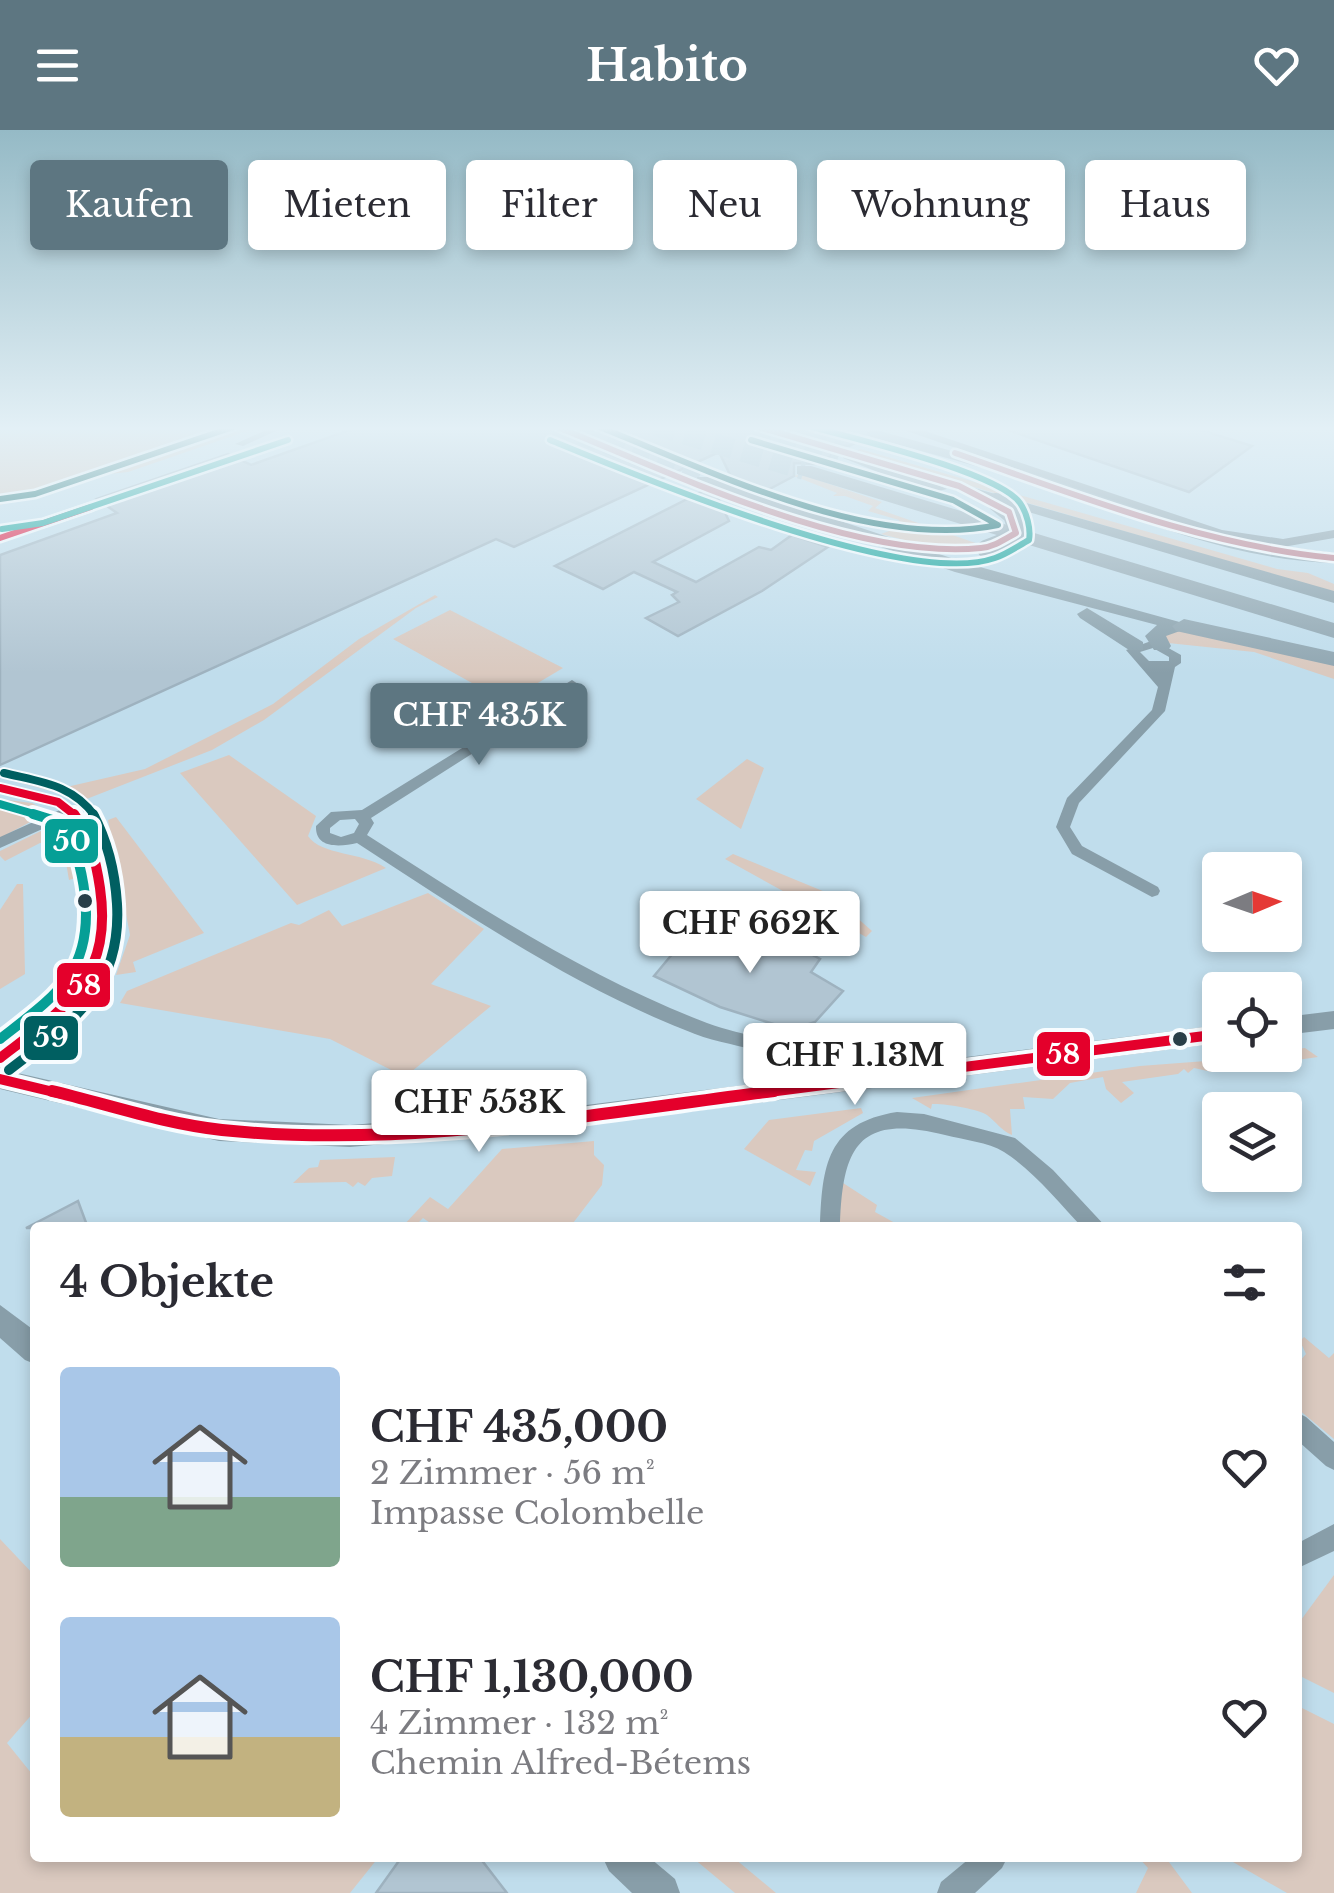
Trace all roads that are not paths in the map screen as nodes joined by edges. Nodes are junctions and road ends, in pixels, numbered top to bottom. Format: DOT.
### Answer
graph roads {
  1 [pos="786,508"];
  2 [pos="939,508"];
  3 [pos="960,508"];
  4 [pos="988,508"];
  5 [pos="1003,508"];
  6 [pos="1035,508"];
  7 [pos="1124,508"];
  8 [pos="1143,508"];
  9 [pos="864,534"];
  10 [pos="1019,534"];
  11 [pos="1060,536"];
  12 [pos="1330,536"];
  13 [pos="1334,558"];
  14 [pos="962,568"];
  15 [pos="1334,597"];
  16 [pos="1334,620"];
  17 [pos="1184,626"];
  18 [pos="1334,631"];
  19 [pos="1334,648"];
  20 [pos="1140,655"];
  21 [pos="1165,656"];
  22 [pos="1334,659"];
  23 [pos="572,684"];
  24 [pos="1164,686"];
  25 [pos="362,816"];
  26 [pos="359,837"];
  27 [pos="0,844"];
  28 [pos="1152,891"];
  29 [pos="1334,1020"];
  30 [pos="1302,1024"];
  31 [pos="1202,1036"];
  32 [pos="0,1058"];
  33 [pos="0,1079"];
  34 [pos="822,1085"];
  35 [pos="830,1222"];
  36 [pos="1091,1222"];
  37 [pos="0,1319"];
  38 [pos="30,1346"];
  39 [pos="1302,1428"];
  40 [pos="1334,1458"];
  41 [pos="1334,1537"];
  42 [pos="1302,1554"];
  43 [pos="626,1862"];
  44 [pos="987,1862"];
  45 [pos="661,1893"];
  46 [pos="952,1893"];
  1 -- 9 [label="main road"];
  2 -- 10 [label="highway"];
  3 -- 11 [label="highway"];
  4 -- 11 [label="highway"];
  5 -- 9 [label="main road, bridge"];
  6 -- 15 [label="main road"];
  7 -- 13 [label="main road"];
  8 -- 12 [label="street"];
  9 -- 14 [label="main road"];
  10 -- 18 [label="highway"];
  10 -- 19 [label="highway"];
  11 -- 16 [label="highway"];
  14 -- 17 [label="main road"];
  14 -- 20 [label="main road"];
  17 -- 21 [label="main road"];
  17 -- 22 [label="highway"];
  20 -- 21 [label="street"];
  20 -- 21 [label="street"];
  20 -- 24 [label="street"];
  21 -- 24 [label="street"];
  23 -- 25 [label="street"];
  24 -- 28 [label="street"];
  25 -- 26 [label="street"];
  25 -- 26 [label="street"];
  26 -- 34 [label="street"];
  27 -- 32 [label="street"];
  29 -- 30 [label="street"];
  31 -- 34 [label="street"];
  33 -- 34 [label="street"];
  35 -- 36 [label="street"];
  37 -- 38 [label="street"];
  39 -- 40 [label="street"];
  41 -- 42 [label="street"];
  43 -- 45 [label="street"];
  44 -- 46 [label="street"];
}
